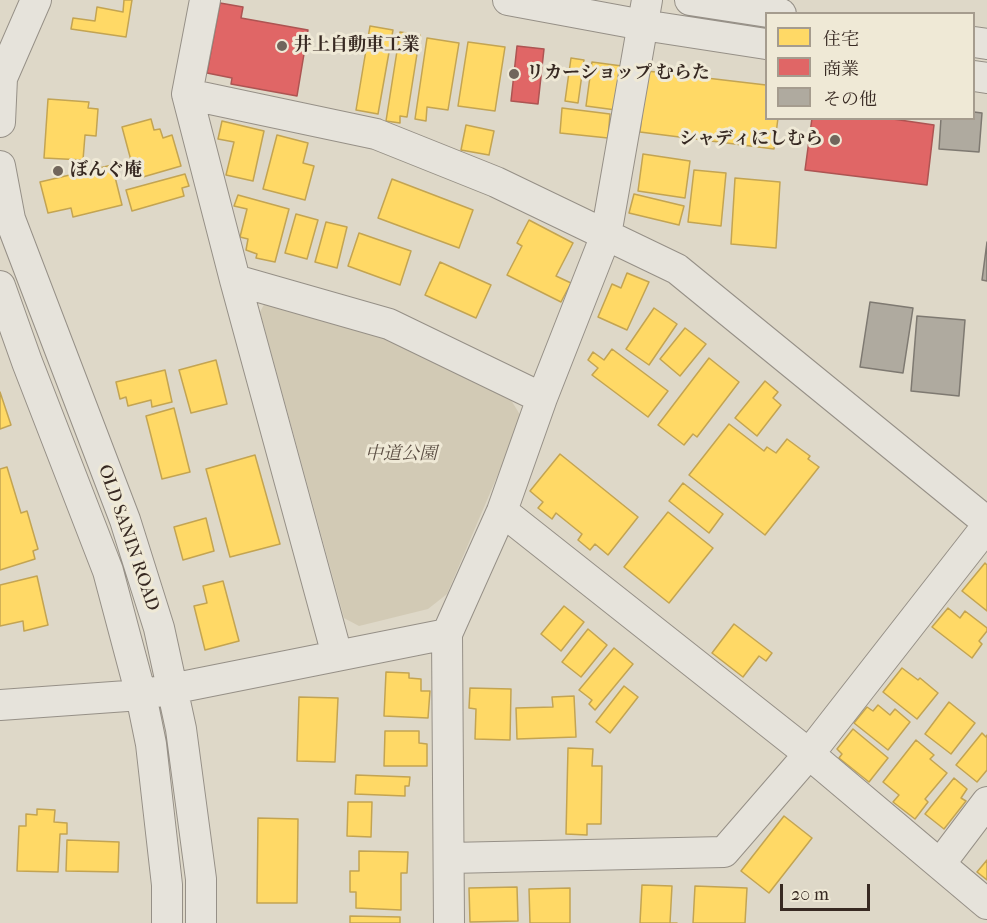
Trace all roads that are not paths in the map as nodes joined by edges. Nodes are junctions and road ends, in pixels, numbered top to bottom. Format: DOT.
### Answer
graph roads {
  1 [pos="36,0"];
  2 [pos="205,0"];
  3 [pos="508,0"];
  4 [pos="690,0"];
  5 [pos="768,12"];
  6 [pos="645,13"];
  7 [pos="765,44"];
  8 [pos="187,94"];
  9 [pos="0,122"];
  10 [pos="0,166"];
  11 [pos="606,235"];
  12 [pos="235,280"];
  13 [pos="0,286"];
  14 [pos="542,398"];
  15 [pos="502,511"];
  16 [pos="987,524"];
  17 [pos="447,634"];
  18 [pos="337,654"];
  19 [pos="173,689"];
  20 [pos="141,695"];
  21 [pos="0,705"];
  22 [pos="809,754"];
  23 [pos="987,802"];
  24 [pos="449,858"];
  25 [pos="940,864"];
  26 [pos="987,904"];
  27 [pos="167,923"];
  28 [pos="201,923"];
  29 [pos="449,923"];
  1 -- 9 [label="street"];
  2 -- 8 [label="street"];
  3 -- 6 [label="street"];
  4 -- 5 [label="street"];
  6 -- 7 [label="street"];
  6 -- 11 [label="street"];
  8 -- 11 [label="street"];
  8 -- 12 [label="street"];
  10 -- 19 [label="street, OLD SANIN ROAD"];
  11 -- 14 [label="street"];
  11 -- 16 [label="street"];
  12 -- 14 [label="street"];
  12 -- 18 [label="street"];
  13 -- 20 [label="street"];
  14 -- 15 [label="street"];
  15 -- 17 [label="street"];
  15 -- 22 [label="street"];
  16 -- 22 [label="street"];
  17 -- 18 [label="street"];
  17 -- 24 [label="street"];
  18 -- 19 [label="street"];
  19 -- 20 [label="street"];
  19 -- 28 [label="street, OLD SANIN ROAD"];
  20 -- 21 [label="street"];
  20 -- 27 [label="street"];
  22 -- 24 [label="street"];
  22 -- 25 [label="street"];
  23 -- 25 [label="street"];
  24 -- 29 [label="street"];
  25 -- 26 [label="street"];
}
